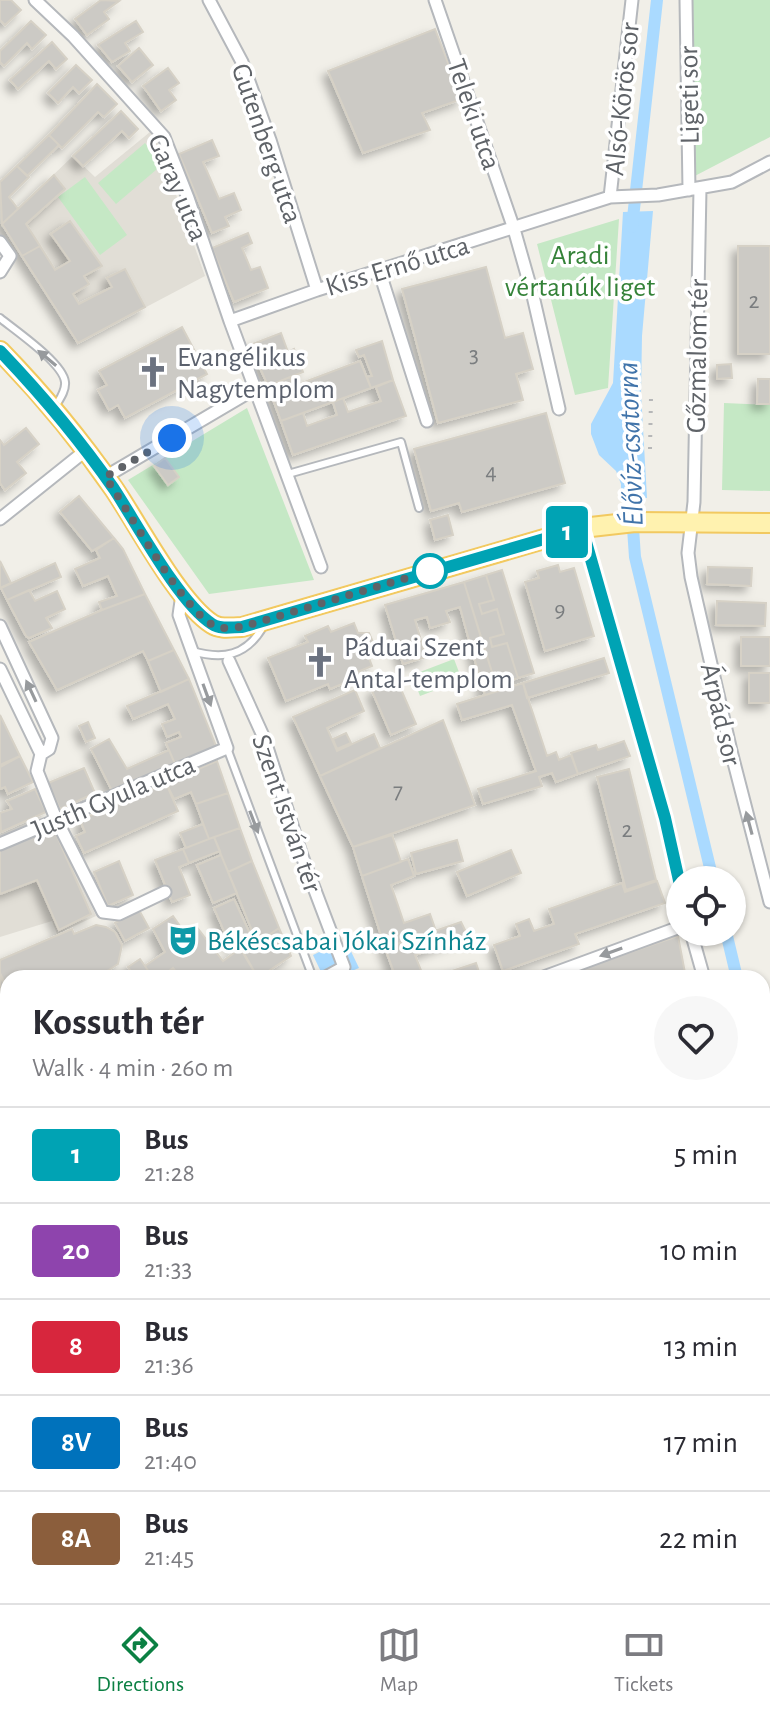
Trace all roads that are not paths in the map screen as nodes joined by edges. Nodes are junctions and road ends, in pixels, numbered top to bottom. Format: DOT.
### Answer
graph roads {
  1 [pos="35,0"];
  2 [pos="209,0"];
  3 [pos="435,0"];
  4 [pos="632,0"];
  5 [pos="686,0"];
  6 [pos="770,162"];
  7 [pos="694,189"];
  8 [pos="610,197"];
  9 [pos="514,229"];
  10 [pos="0,242"];
  11 [pos="379,270"];
  12 [pos="0,272"];
  13 [pos="317,290"];
  14 [pos="0,318"];
  15 [pos="230,321"];
  16 [pos="0,351"];
  17 [pos="256,388"];
  18 [pos="559,409"];
  19 [pos="54,410"];
  20 [pos="427,421"];
  21 [pos="85,451"];
  22 [pos="288,474"];
  23 [pos="105,477"];
  24 [pos="419,508"];
  25 [pos="0,519"];
  26 [pos="691,523"];
  27 [pos="770,523"];
  28 [pos="582,528"];
  29 [pos="321,567"];
  30 [pos="182,594"];
  31 [pos="267,619"];
  32 [pos="0,626"];
  33 [pos="192,651"];
  34 [pos="229,661"];
  35 [pos="0,669"];
  36 [pos="227,748"];
  37 [pos="41,754"];
  38 [pos="56,819"];
  39 [pos="0,844"];
  40 [pos="676,866"];
  41 [pos="165,892"];
  42 [pos="770,900"];
  43 [pos="666,932"];
  44 [pos="695,946"];
  45 [pos="310,970"];
  46 [pos="339,970"];
  47 [pos="563,970"];
  48 [pos="702,970"];
  1 -- 15 [label="street, Garay utca"];
  2 -- 13 [label="street, Gutenberg utca"];
  3 -- 9 [label="street, Teleki utca"];
  4 -- 8 [label="street, Alsó-Körös sor"];
  5 -- 7 [label="street, Ligeti sor"];
  6 -- 7 [label="street, Kiss Ernő utca"];
  7 -- 8 [label="street, Kiss Ernő utca"];
  7 -- 26 [label="street, Gőzmalom tér"];
  8 -- 9 [label="street, Kiss Ernő utca"];
  9 -- 11 [label="street, Kiss Ernő utca"];
  9 -- 18 [label="street, Teleki utca"];
  10 -- 12 [label="street"];
  11 -- 13 [label="street, Kiss Ernő utca"];
  11 -- 20 [label="street"];
  13 -- 15 [label="street, Kiss Ernő utca"];
  19 -- 14 [label="lane, one-way"];
  15 -- 17 [label="street, Garay utca"];
  16 -- 19 [label="main road"];
  17 -- 22 [label="street, Garay utca"];
  17 -- 23 [label="street"];
  19 -- 21 [label="main road"];
  21 -- 23 [label="main road"];
  21 -- 25 [label="street"];
  22 -- 24 [label="lane"];
  22 -- 29 [label="street, Garay utca"];
  23 -- 30 [label="main road"];
  26 -- 27 [label="main road"];
  26 -- 28 [label="main road"];
  42 -- 26 [label="street, Árpád sor, one-way"];
  28 -- 31 [label="main road"];
  28 -- 40 [label="street"];
  30 -- 31 [label="main road"];
  30 -- 33 [label="street, Szent István tér"];
  31 -- 33 [label="lane"];
  37 -- 32 [label="street, one-way"];
  33 -- 36 [label="street, Szent István tér, one-way"];
  34 -- 46 [label="street, Szent István tér"];
  35 -- 37 [label="street"];
  36 -- 38 [label="street, Justh Gyula utca"];
  36 -- 45 [label="lane, one-way"];
  37 -- 38 [label="street"];
  38 -- 39 [label="street, Justh Gyula utca"];
  38 -- 41 [label="street"];
  43 -- 47 [label="street, one-way"];
  44 -- 48 [label="street"];
}
